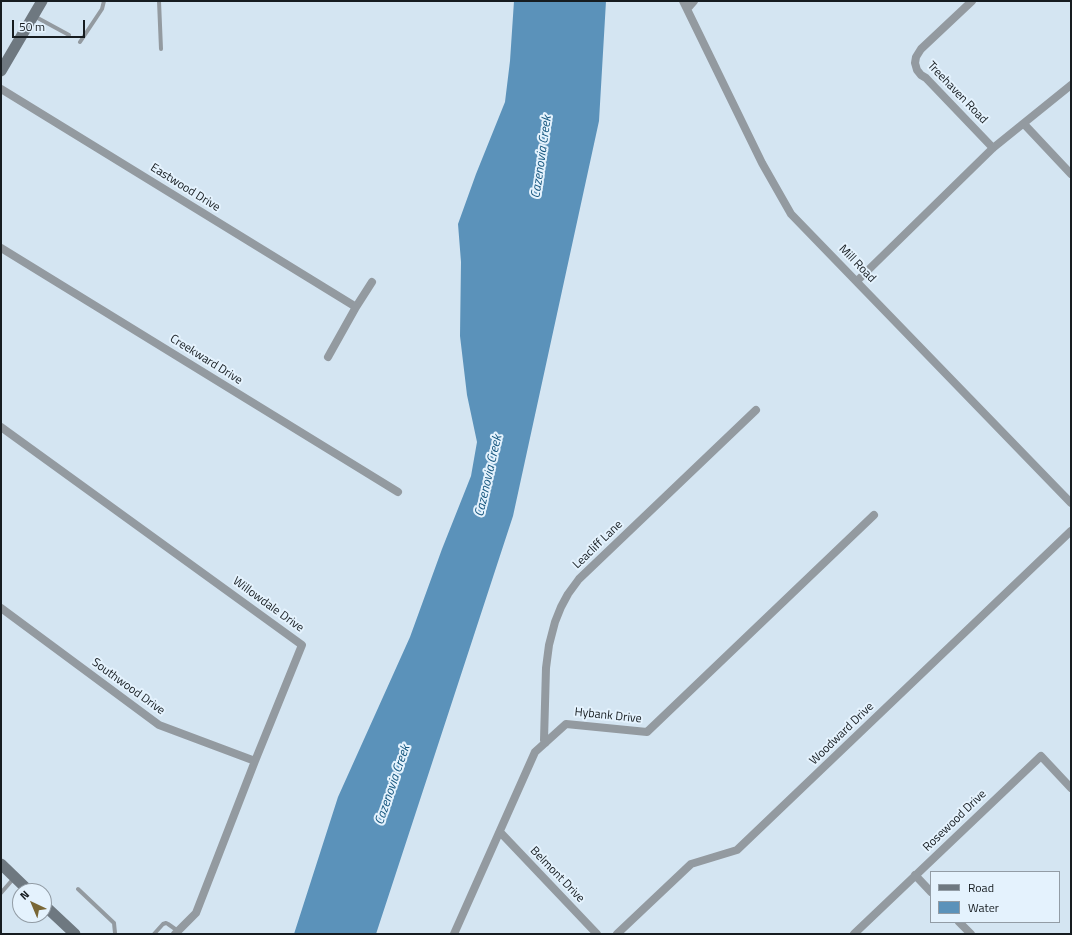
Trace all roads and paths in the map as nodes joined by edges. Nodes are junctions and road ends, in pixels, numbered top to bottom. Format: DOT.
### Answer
graph roads {
  1 [pos="42,1"];
  2 [pos="104,1"];
  3 [pos="159,1"];
  4 [pos="694,1"];
  5 [pos="972,1"];
  6 [pos="685,5"];
  7 [pos="33,16"];
  8 [pos="69,35"];
  9 [pos="80,42"];
  10 [pos="161,49"];
  11 [pos="1,71"];
  12 [pos="1071,86"];
  13 [pos="1,89"];
  14 [pos="1024,124"];
  15 [pos="993,148"];
  16 [pos="1071,174"];
  17 [pos="1,248"];
  18 [pos="857,281"];
  19 [pos="372,282"];
  20 [pos="356,307"];
  21 [pos="328,358"];
  22 [pos="756,410"];
  23 [pos="1,427"];
  24 [pos="398,492"];
  25 [pos="1071,503"];
  26 [pos="874,515"];
  27 [pos="1071,531"];
  28 [pos="1,608"];
  29 [pos="546,743"];
  30 [pos="255,761"];
  31 [pos="1071,788"];
  32 [pos="500,832"];
  33 [pos="1,864"];
  34 [pos="915,875"];
  35 [pos="15,878"];
  36 [pos="20,883"];
  37 [pos="78,889"];
  38 [pos="930,891"];
  39 [pos="1,893"];
  40 [pos="52,912"];
  41 [pos="961,923"];
  42 [pos="177,933"];
  43 [pos="75,934"];
  44 [pos="116,934"];
  45 [pos="154,934"];
  46 [pos="454,934"];
  47 [pos="597,934"];
  48 [pos="617,934"];
  49 [pos="854,934"];
  50 [pos="971,934"];
  1 -- 7 [label="main road"];
  2 -- 9 [label="lane"];
  3 -- 10 [label="lane"];
  4 -- 6 [label="street"];
  5 -- 15 [label="street, Treehaven Road"];
  6 -- 18 [label="street, Mill Road"];
  7 -- 8 [label="lane"];
  7 -- 11 [label="main road"];
  12 -- 14 [label="street"];
  13 -- 20 [label="street, Eastwood Drive"];
  14 -- 15 [label="street"];
  14 -- 16 [label="street"];
  15 -- 18 [label="street"];
  17 -- 24 [label="street, Creekward Drive"];
  18 -- 25 [label="street, Mill Road"];
  19 -- 20 [label="street"];
  20 -- 21 [label="street"];
  22 -- 29 [label="street, Leacliff Lane"];
  23 -- 30 [label="street, Willowdale Drive"];
  26 -- 29 [label="street, Hybank Drive"];
  27 -- 48 [label="street, Woodward Drive"];
  28 -- 30 [label="street, Southwood Drive"];
  29 -- 32 [label="street, Hybank Drive"];
  30 -- 42 [label="street, Willowdale Drive"];
  31 -- 34 [label="street, Rosewood Drive"];
  32 -- 46 [label="street, Hybank Drive"];
  32 -- 47 [label="street, Belmont Drive"];
  33 -- 35 [label="main road"];
  34 -- 38 [label="street"];
  34 -- 49 [label="street, Rosewood Drive"];
  35 -- 36 [label="main road"];
  35 -- 39 [label="lane"];
  37 -- 44 [label="lane"];
  40 -- 43 [label="main road"];
  41 -- 50 [label="street"];
  42 -- 45 [label="lane"];
}
